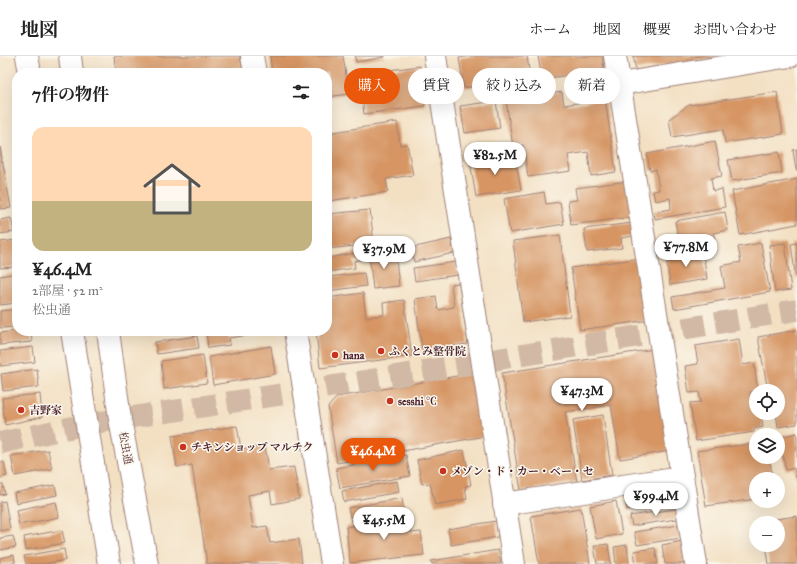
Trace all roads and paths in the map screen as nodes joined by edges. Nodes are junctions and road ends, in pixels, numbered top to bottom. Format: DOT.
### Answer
graph roads {
  1 [pos="27,56"];
  2 [pos="70,56"];
  3 [pos="252,56"];
  4 [pos="435,56"];
  5 [pos="615,56"];
  6 [pos="790,56"];
  7 [pos="29,68"];
  8 [pos="71,68"];
  9 [pos="254,68"];
  10 [pos="617,68"];
  11 [pos="620,84"];
  12 [pos="73,336"];
  13 [pos="109,336"];
  14 [pos="296,336"];
  15 [pos="682,477"];
  16 [pos="504,504"];
  17 [pos="108,564"];
  18 [pos="147,564"];
  19 [pos="332,564"];
  20 [pos="514,564"];
  21 [pos="696,564"];
  1 -- 7 [label="street"];
  2 -- 8 [label="street"];
  3 -- 9 [label="street"];
  4 -- 16 [label="street"];
  5 -- 10 [label="street"];
  6 -- 11 [label="street"];
  11 -- 15 [label="street"];
  12 -- 17 [label="street"];
  13 -- 18 [label="street, 松虫通"];
  14 -- 19 [label="street"];
  15 -- 16 [label="street"];
  15 -- 21 [label="street"];
  16 -- 20 [label="street"];
}
